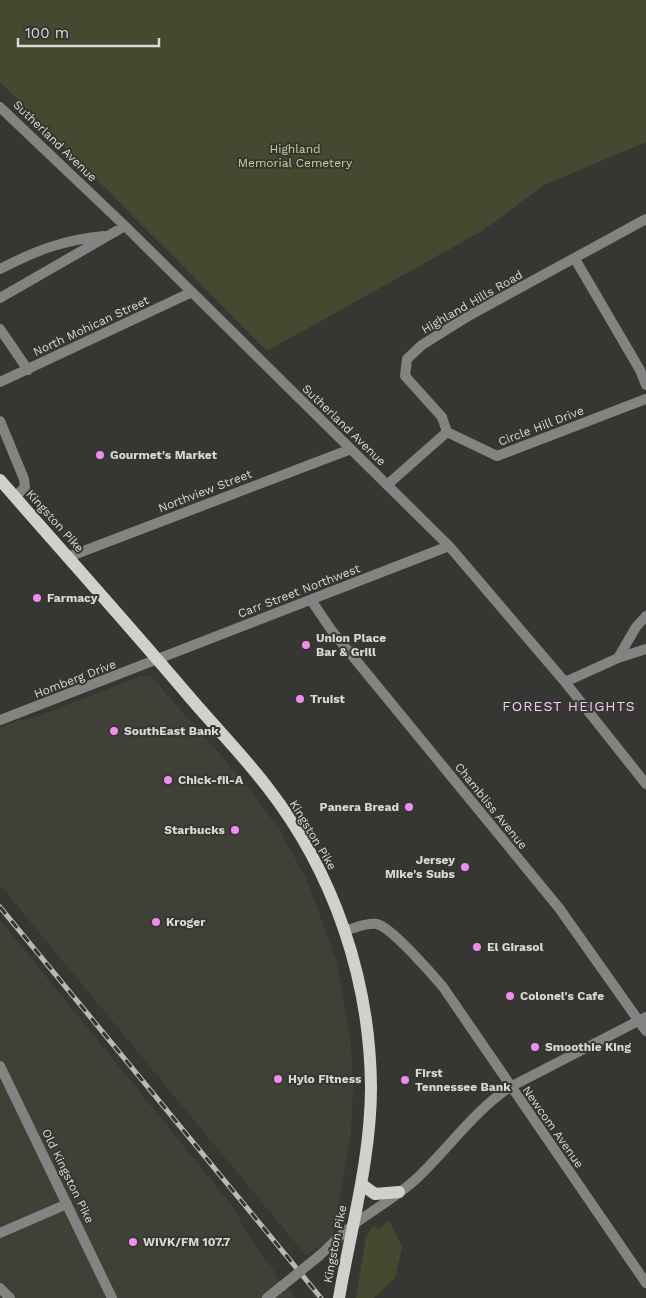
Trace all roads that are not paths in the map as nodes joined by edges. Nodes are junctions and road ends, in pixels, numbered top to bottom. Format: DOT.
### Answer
graph roads {
  1 [pos="0,107"];
  2 [pos="646,219"];
  3 [pos="125,226"];
  4 [pos="108,236"];
  5 [pos="575,259"];
  6 [pos="0,269"];
  7 [pos="192,292"];
  8 [pos="0,298"];
  9 [pos="0,329"];
  10 [pos="28,370"];
  11 [pos="0,382"];
  12 [pos="646,385"];
  13 [pos="646,399"];
  14 [pos="0,421"];
  15 [pos="447,432"];
  16 [pos="351,449"];
  17 [pos="0,480"];
  18 [pos="387,484"];
  19 [pos="15,497"];
  20 [pos="449,546"];
  21 [pos="68,557"];
  22 [pos="311,600"];
  23 [pos="646,616"];
  24 [pos="646,649"];
  25 [pos="618,658"];
  26 [pos="158,660"];
  27 [pos="565,682"];
  28 [pos="1,718"];
  29 [pos="646,784"];
  30 [pos="346,930"];
  31 [pos="642,1019"];
  32 [pos="646,1032"];
  33 [pos="0,1066"];
  34 [pos="510,1087"];
  35 [pos="361,1184"];
  36 [pos="399,1192"];
  37 [pos="67,1204"];
  38 [pos="352,1225"];
  39 [pos="0,1233"];
  40 [pos="646,1283"];
  41 [pos="0,1288"];
  42 [pos="10,1298"];
  43 [pos="112,1298"];
  44 [pos="268,1298"];
  45 [pos="339,1298"];
  1 -- 3 [label="street, Sutherland Avenue"];
  2 -- 5 [label="street, Highland Hills Road"];
  3 -- 4 [label="street"];
  3 -- 7 [label="street, Sutherland Avenue"];
  4 -- 6 [label="street"];
  4 -- 8 [label="street"];
  5 -- 12 [label="street"];
  5 -- 15 [label="street, Highland Hills Road"];
  7 -- 10 [label="street, North Mohican Street"];
  7 -- 16 [label="street, Sutherland Avenue"];
  9 -- 10 [label="street"];
  10 -- 11 [label="street, North Mohican Street"];
  13 -- 15 [label="street, Circle Hill Drive"];
  14 -- 19 [label="street"];
  15 -- 18 [label="street"];
  16 -- 18 [label="street, Sutherland Avenue"];
  16 -- 21 [label="street, Northview Street"];
  17 -- 19 [label="main road, Kingston Pike"];
  18 -- 20 [label="street, Sutherland Avenue"];
  19 -- 21 [label="main road, Kingston Pike"];
  20 -- 22 [label="street, Carr Street Northwest"];
  20 -- 27 [label="street, Sutherland Avenue"];
  21 -- 26 [label="main road, Kingston Pike"];
  22 -- 26 [label="street, Carr Street Northwest"];
  22 -- 31 [label="street, Chambliss Avenue"];
  23 -- 25 [label="street"];
  24 -- 25 [label="street"];
  25 -- 27 [label="street"];
  26 -- 28 [label="street, Homberg Drive"];
  26 -- 30 [label="main road, Kingston Pike"];
  27 -- 29 [label="street, Sutherland Avenue"];
  30 -- 34 [label="street, Newcom Avenue"];
  30 -- 35 [label="main road, Kingston Pike"];
  31 -- 32 [label="street, Chambliss Avenue"];
  31 -- 34 [label="street"];
  33 -- 37 [label="street, Old Kingston Pike"];
  34 -- 36 [label="street"];
  34 -- 40 [label="street, Newcom Avenue"];
  35 -- 36 [label="main road"];
  35 -- 38 [label="main road, Kingston Pike"];
  36 -- 38 [label="street"];
  37 -- 39 [label="street"];
  37 -- 43 [label="street, Old Kingston Pike"];
  38 -- 44 [label="street, bridge"];
  38 -- 45 [label="main road, Kingston Pike"];
  41 -- 42 [label="street"];
}
